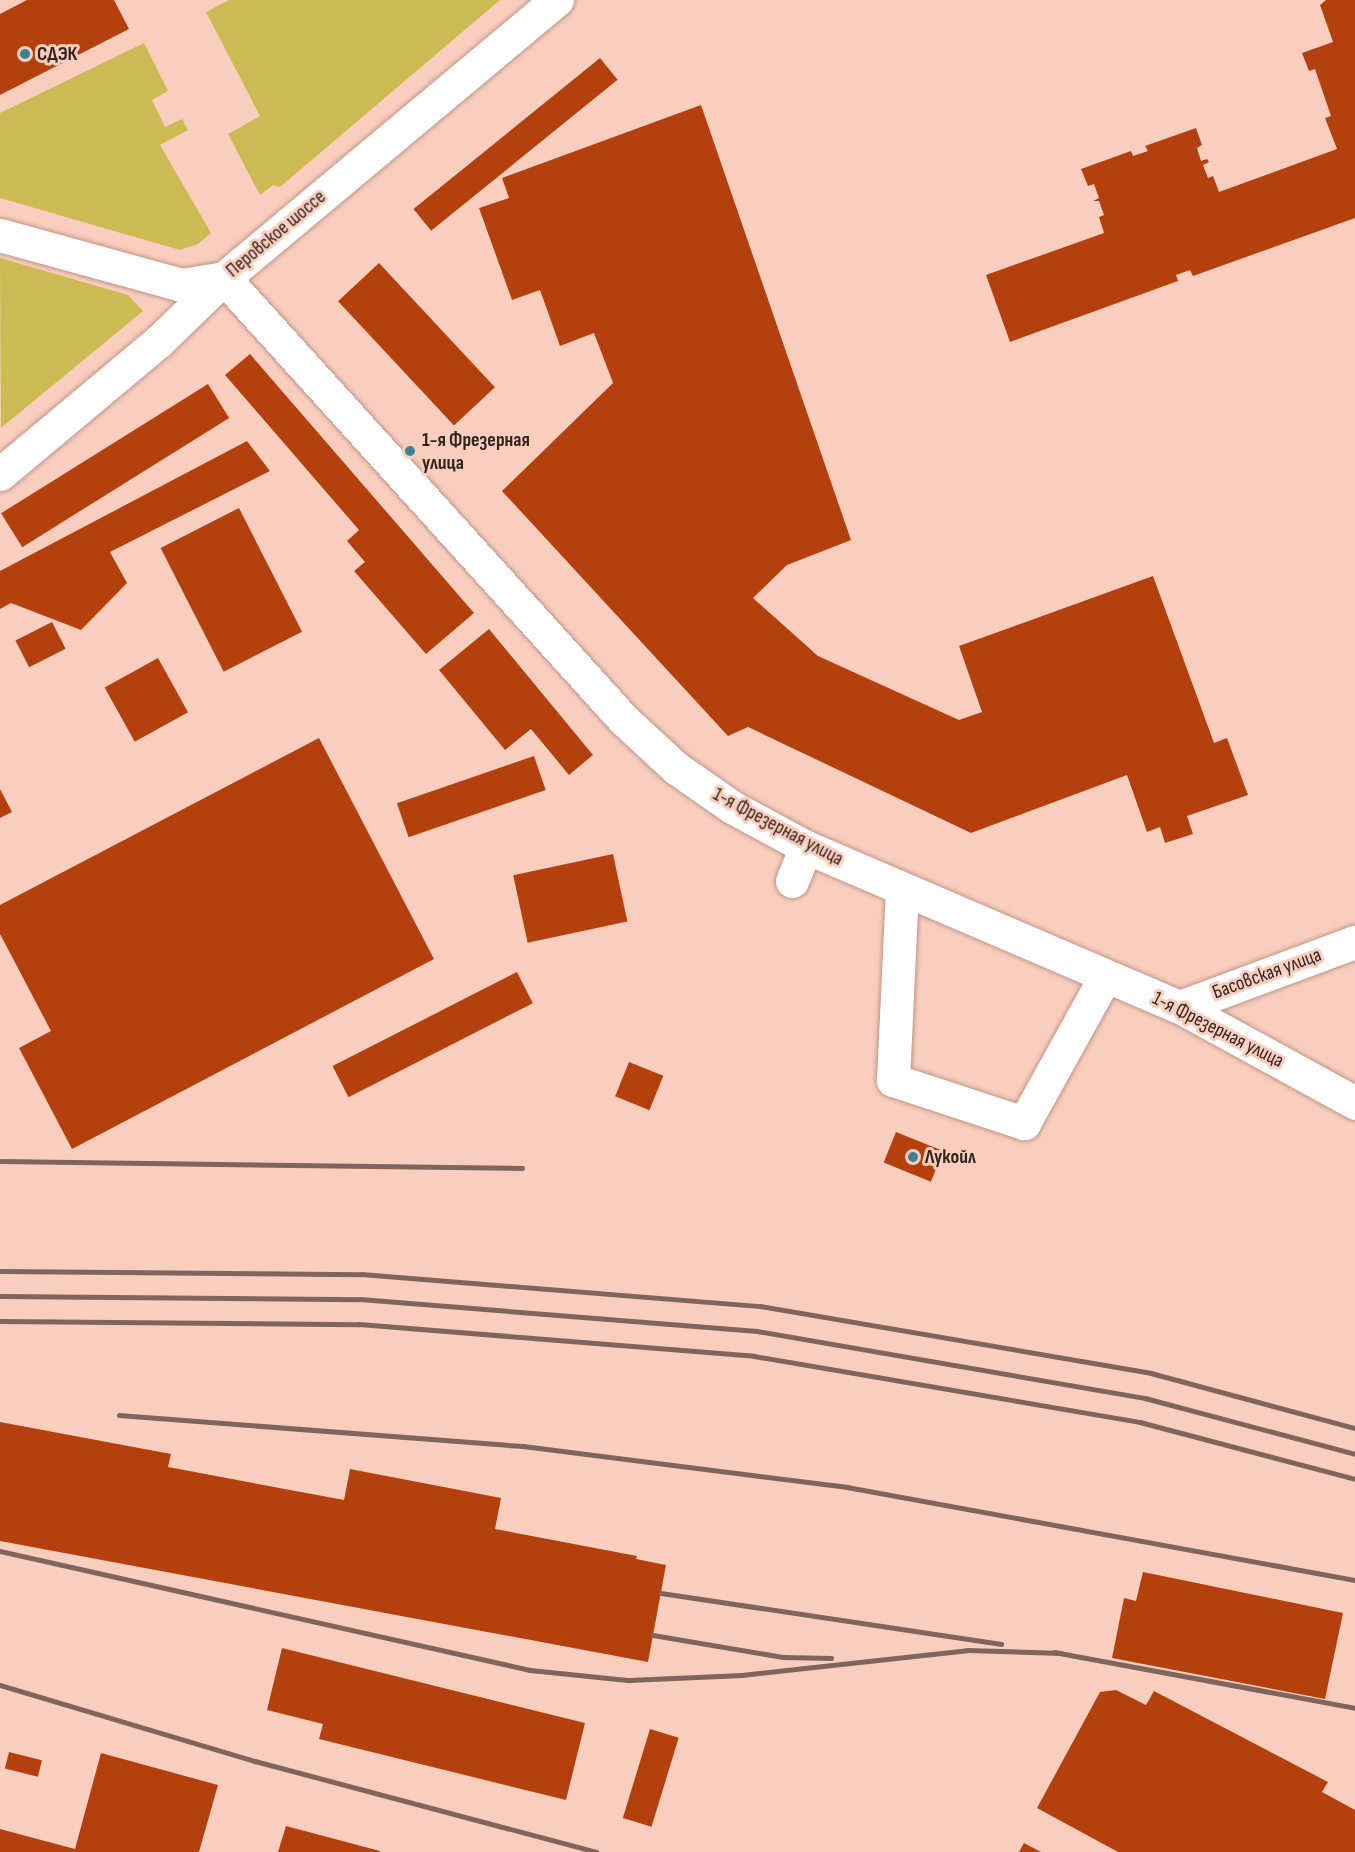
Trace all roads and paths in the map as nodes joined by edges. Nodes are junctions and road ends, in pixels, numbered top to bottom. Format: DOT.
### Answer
graph roads {
  1 [pos="557,0"];
  2 [pos="0,235"];
  3 [pos="224,278"];
  4 [pos="0,474"];
  5 [pos="807,847"];
  6 [pos="792,881"];
  7 [pos="902,889"];
  8 [pos="1355,942"];
  9 [pos="1105,977"];
  10 [pos="1180,1007"];
  11 [pos="1355,1102"];
  1 -- 3 [label="street, Перовское шоссе"];
  2 -- 3 [label="street"];
  3 -- 4 [label="street, Перовское шоссе"];
  3 -- 5 [label="street, 1-я Фрезерная улица"];
  5 -- 6 [label="street"];
  5 -- 7 [label="street, 1-я Фрезерная улица"];
  7 -- 9 [label="street, 1-я Фрезерная улица"];
  7 -- 9 [label="street"];
  8 -- 10 [label="street, Басовская улица"];
  9 -- 10 [label="street, 1-я Фрезерная улица"];
  10 -- 11 [label="street, 1-я Фрезерная улица"];
}
